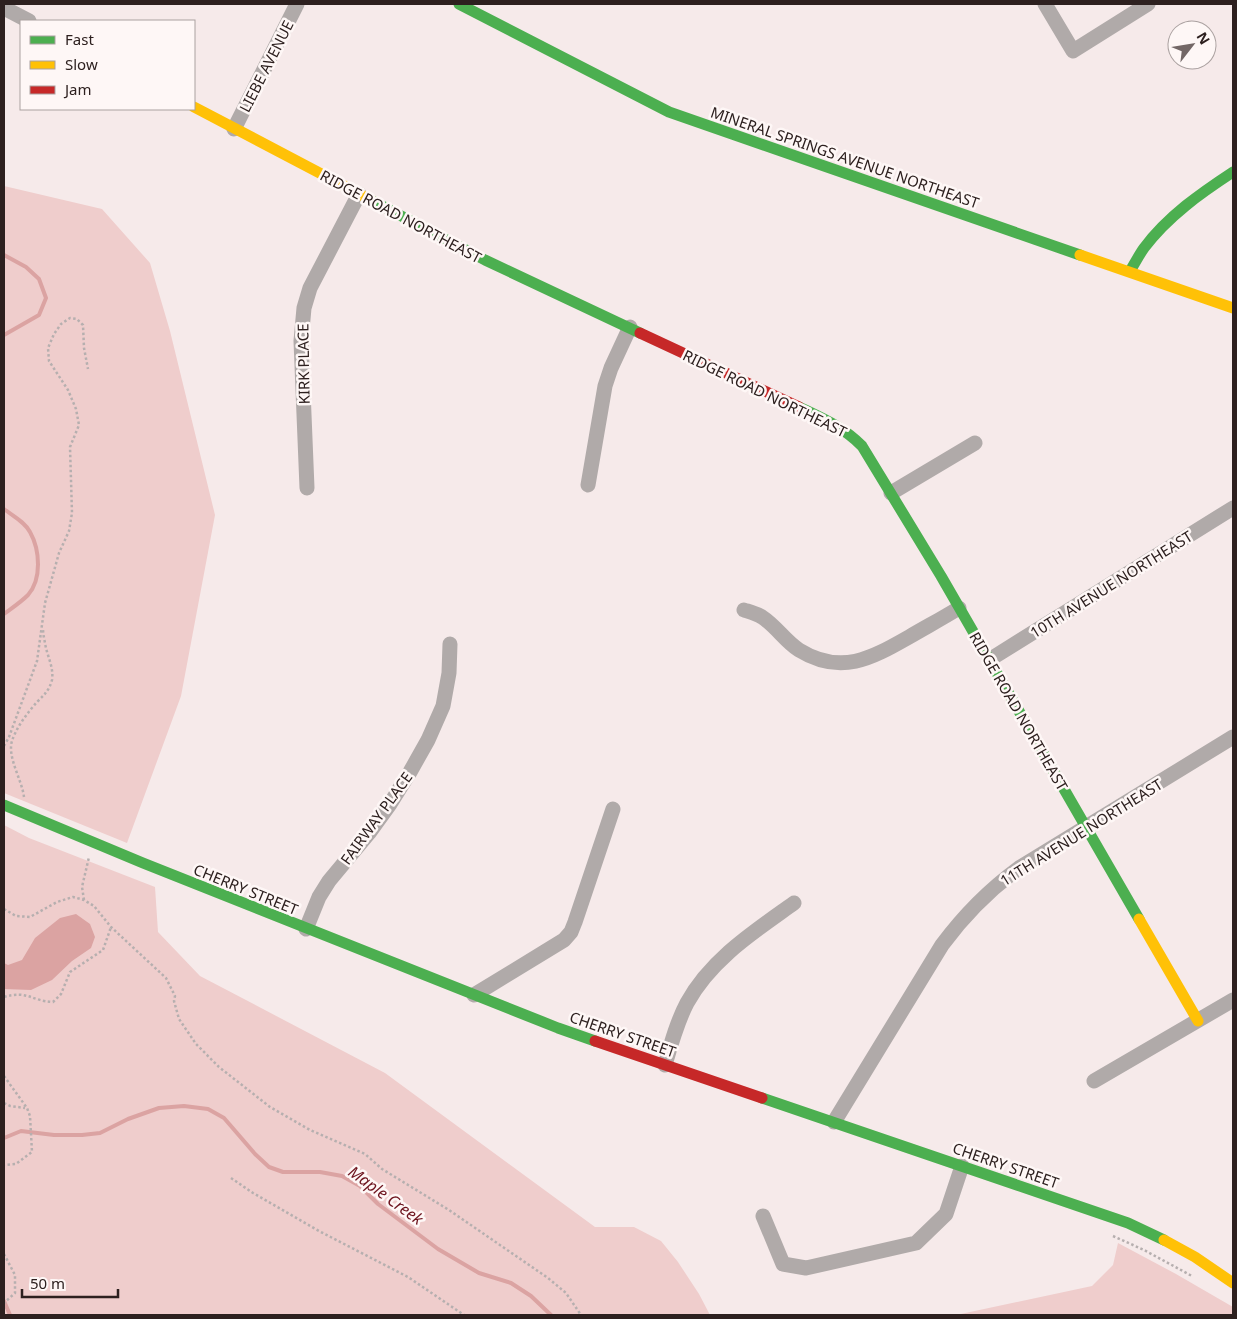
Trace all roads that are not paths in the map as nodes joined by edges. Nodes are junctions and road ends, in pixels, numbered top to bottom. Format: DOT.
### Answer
graph roads {
  1 [pos="297,4"];
  2 [pos="459,4"];
  3 [pos="1045,4"];
  4 [pos="1148,4"];
  5 [pos="4,8"];
  6 [pos="27,20"];
  7 [pos="195,108"];
  8 [pos="234,129"];
  9 [pos="1233,172"];
  10 [pos="360,194"];
  11 [pos="1130,272"];
  12 [pos="1233,308"];
  13 [pos="630,327"];
  14 [pos="975,444"];
  15 [pos="588,485"];
  16 [pos="307,488"];
  17 [pos="891,493"];
  18 [pos="1233,508"];
  19 [pos="959,608"];
  20 [pos="744,610"];
  21 [pos="450,644"];
  22 [pos="989,660"];
  23 [pos="1233,737"];
  24 [pos="4,805"];
  25 [pos="613,809"];
  26 [pos="1086,828"];
  27 [pos="794,903"];
  28 [pos="306,929"];
  29 [pos="474,996"];
  30 [pos="1233,1000"];
  31 [pos="1198,1021"];
  32 [pos="665,1065"];
  33 [pos="1094,1081"];
  34 [pos="834,1122"];
  35 [pos="962,1166"];
  36 [pos="763,1216"];
  37 [pos="1233,1283"];
  1 -- 8 [label="street, LIEBE AVENUE"];
  2 -- 11 [label="street, MINERAL SPRINGS AVENUE NORTHEAST"];
  3 -- 4 [label="street"];
  5 -- 6 [label="street"];
  7 -- 8 [label="street, RIDGE ROAD NORTHEAST"];
  8 -- 10 [label="street, RIDGE ROAD NORTHEAST"];
  9 -- 11 [label="street"];
  10 -- 13 [label="street, RIDGE ROAD NORTHEAST"];
  10 -- 16 [label="street, KIRK PLACE"];
  11 -- 12 [label="street, MINERAL SPRINGS AVENUE NORTHEAST"];
  13 -- 15 [label="street"];
  13 -- 17 [label="street, RIDGE ROAD NORTHEAST"];
  14 -- 17 [label="street"];
  17 -- 19 [label="street, RIDGE ROAD NORTHEAST"];
  18 -- 22 [label="street, 10TH AVENUE NORTHEAST"];
  19 -- 20 [label="street"];
  19 -- 22 [label="street, RIDGE ROAD NORTHEAST"];
  21 -- 28 [label="street, FAIRWAY PLACE"];
  22 -- 26 [label="street, RIDGE ROAD NORTHEAST"];
  23 -- 26 [label="street, 11TH AVENUE NORTHEAST"];
  24 -- 28 [label="street, CHERRY STREET"];
  25 -- 29 [label="street"];
  26 -- 31 [label="street, RIDGE ROAD NORTHEAST"];
  26 -- 34 [label="street, 11TH AVENUE NORTHEAST"];
  27 -- 32 [label="street"];
  28 -- 29 [label="street, CHERRY STREET"];
  29 -- 32 [label="street, CHERRY STREET"];
  30 -- 31 [label="street"];
  31 -- 33 [label="street"];
  32 -- 34 [label="street, CHERRY STREET"];
  34 -- 35 [label="street, CHERRY STREET"];
  35 -- 36 [label="street"];
  35 -- 37 [label="street, CHERRY STREET"];
}
